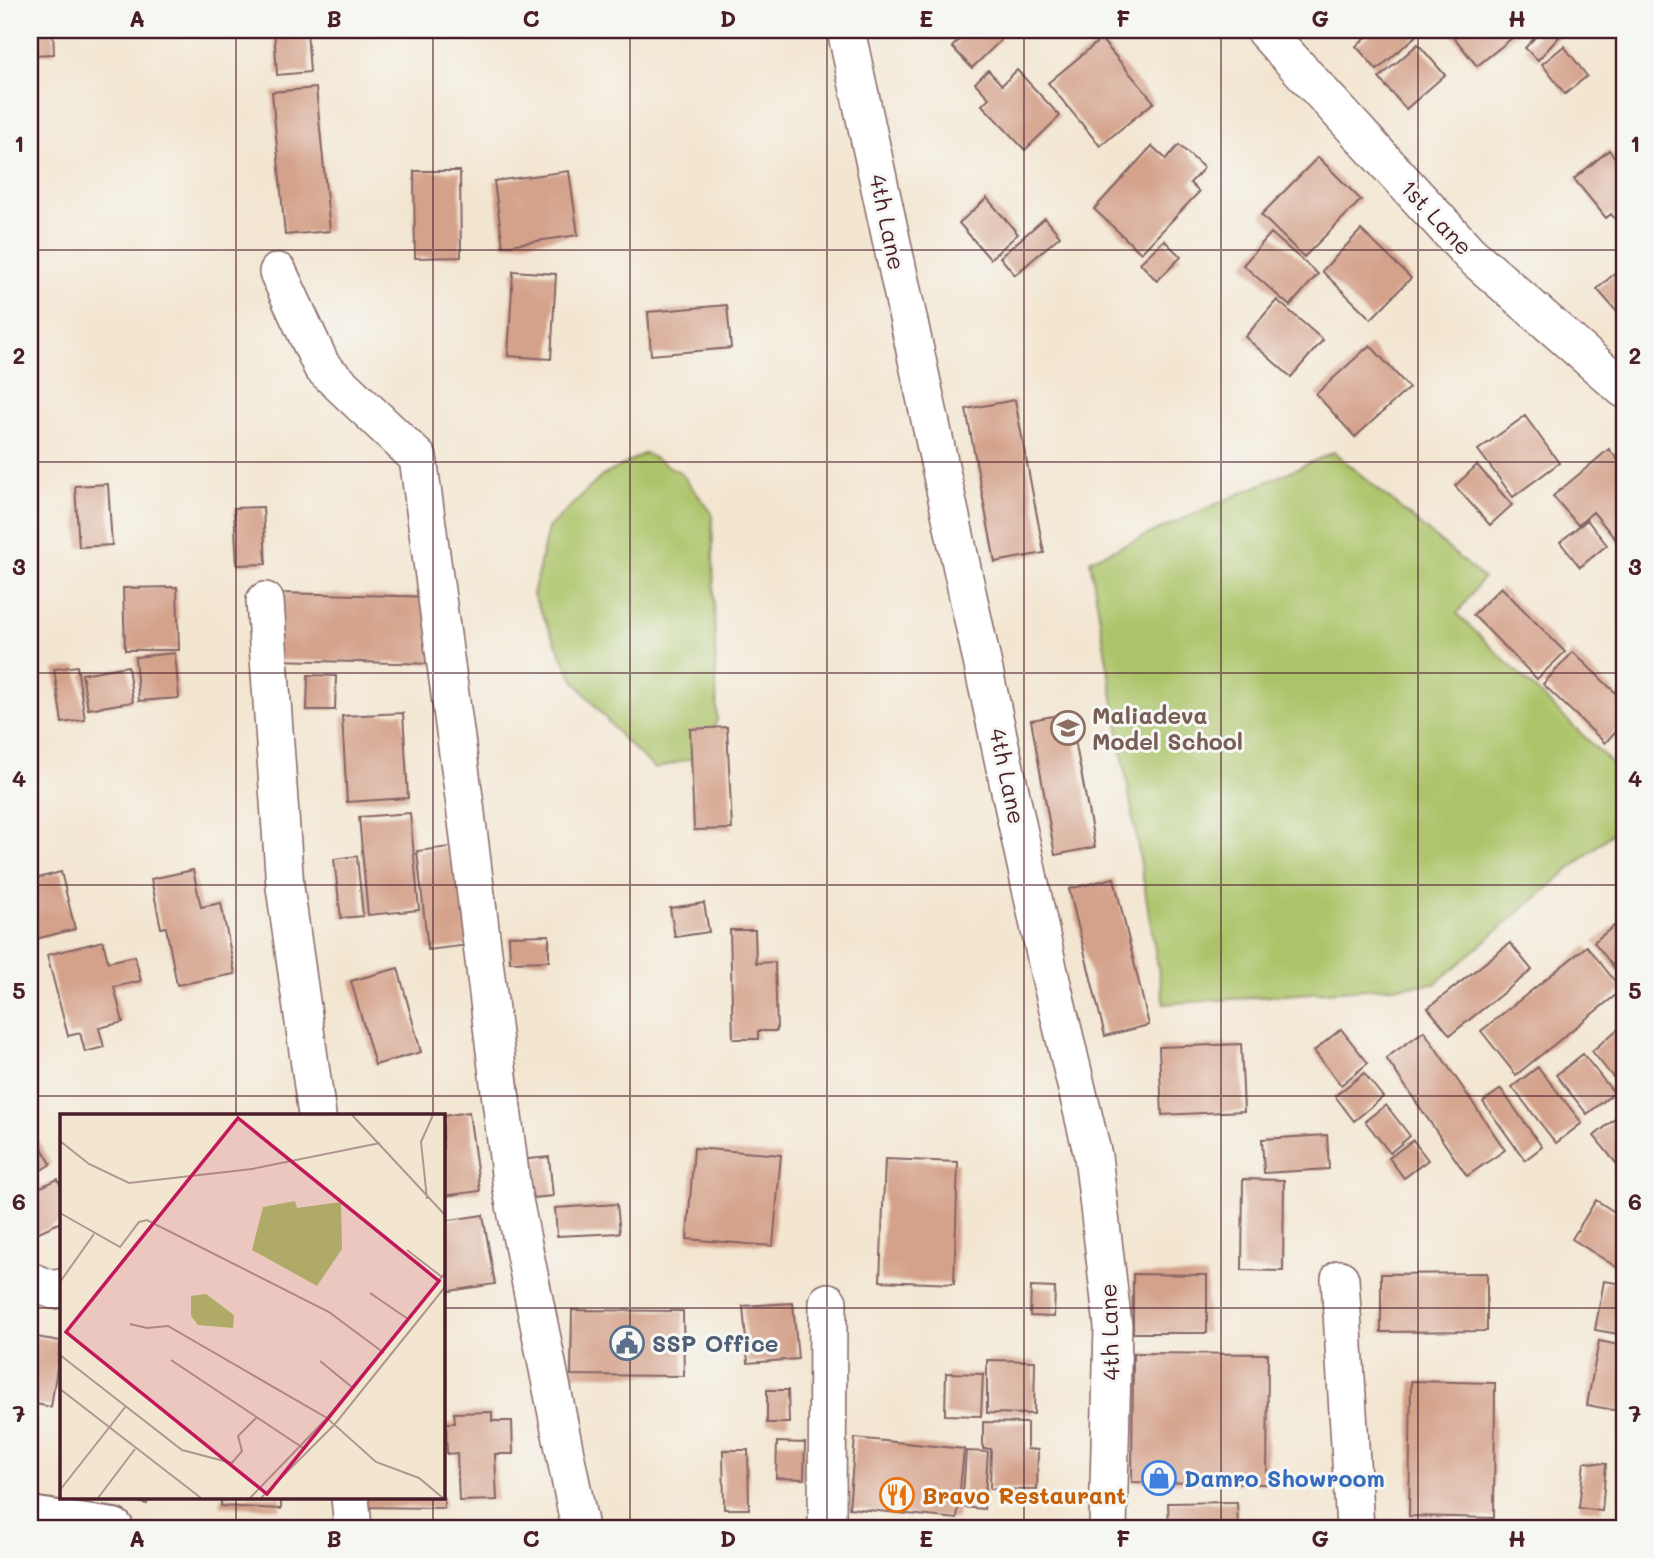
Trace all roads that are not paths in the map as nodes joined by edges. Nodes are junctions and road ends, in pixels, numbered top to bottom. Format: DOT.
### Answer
graph roads {
  1 [pos="846,30"];
  2 [pos="1264,30"];
  3 [pos="278,272"];
  4 [pos="1624,389"];
  5 [pos="265,601"];
  6 [pos="317,1114"];
  7 [pos="1339,1279"];
  8 [pos="30,1281"];
  9 [pos="60,1288"];
  10 [pos="828,1302"];
  11 [pos="350,1498"];
  12 [pos="30,1516"];
  13 [pos="114,1528"];
  14 [pos="353,1528"];
  15 [pos="580,1528"];
  16 [pos="827,1528"];
  17 [pos="1108,1528"];
  18 [pos="1355,1528"];
  1 -- 17 [label="street, 4th Lane"];
  2 -- 4 [label="street, 1st Lane"];
  3 -- 15 [label="street"];
  5 -- 6 [label="street"];
  7 -- 18 [label="street"];
  8 -- 9 [label="street"];
  10 -- 16 [label="street"];
  11 -- 14 [label="street"];
  12 -- 13 [label="highway"];
}
